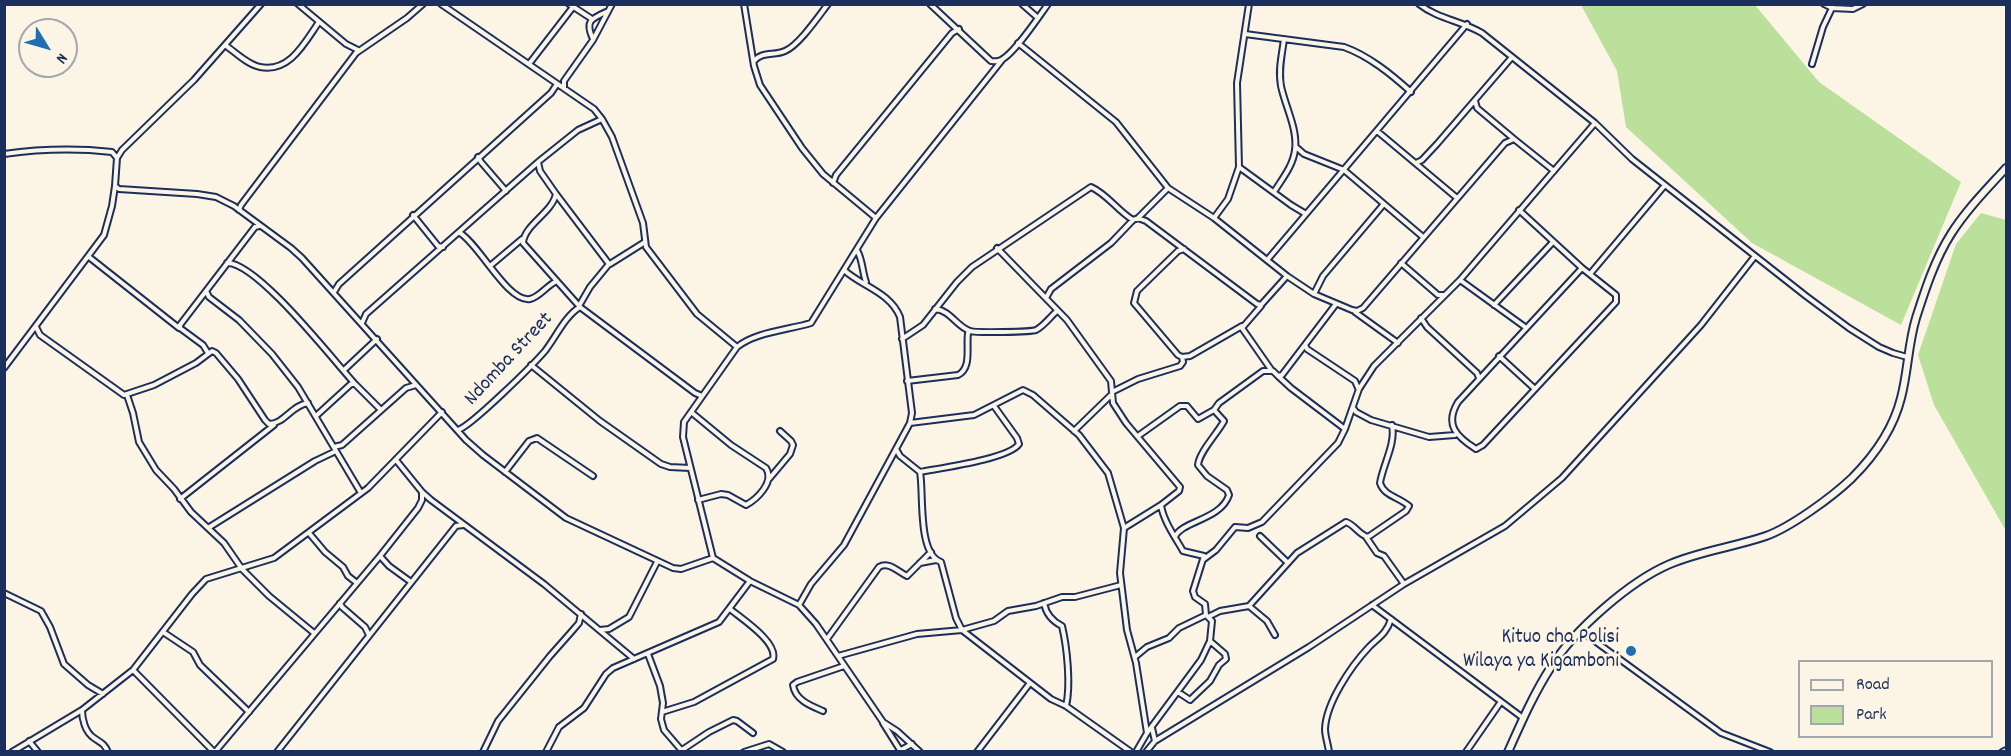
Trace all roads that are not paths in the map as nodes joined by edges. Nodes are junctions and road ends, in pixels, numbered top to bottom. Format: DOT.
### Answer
graph roads {
  1 [pos="261,4"];
  2 [pos="298,4"];
  3 [pos="423,4"];
  4 [pos="452,4"];
  5 [pos="612,4"];
  6 [pos="744,4"];
  7 [pos="828,4"];
  8 [pos="930,4"];
  9 [pos="1022,4"];
  10 [pos="1048,4"];
  11 [pos="1250,4"];
  12 [pos="1419,4"];
  13 [pos="1824,4"];
  14 [pos="1863,4"];
  15 [pos="443,6"];
  16 [pos="571,6"];
  17 [pos="1832,6"];
  18 [pos="608,12"];
  19 [pos="453,13"];
  20 [pos="1038,18"];
  21 [pos="592,19"];
  22 [pos="318,22"];
  23 [pos="1467,24"];
  24 [pos="959,29"];
  25 [pos="1245,34"];
  26 [pos="1284,39"];
  27 [pos="593,40"];
  28 [pos="1018,43"];
  29 [pos="225,45"];
  30 [pos="358,51"];
  31 [pos="1512,57"];
  32 [pos="1002,60"];
  33 [pos="754,61"];
  34 [pos="991,61"];
  35 [pos="529,64"];
  36 [pos="1812,64"];
  37 [pos="992,71"];
  38 [pos="557,84"];
  39 [pos="564,88"];
  40 [pos="1411,92"];
  41 [pos="1475,100"];
  42 [pos="1470,107"];
  43 [pos="1477,108"];
  44 [pos="602,119"];
  45 [pos="1595,123"];
  46 [pos="1377,131"];
  47 [pos="1514,139"];
  48 [pos="1296,147"];
  49 [pos="122,150"];
  50 [pos="111,152"];
  51 [pos="4,154"];
  52 [pos="478,156"];
  53 [pos="117,158"];
  54 [pos="1422,160"];
  55 [pos="538,162"];
  56 [pos="1416,163"];
  57 [pos="1239,167"];
  58 [pos="1420,168"];
  59 [pos="2007,168"];
  60 [pos="1337,169"];
  61 [pos="530,170"];
  62 [pos="1344,170"];
  63 [pos="540,171"];
  64 [pos="1554,171"];
  65 [pos="1340,175"];
  66 [pos="833,183"];
  67 [pos="1666,185"];
  68 [pos="115,186"];
  69 [pos="1168,188"];
  70 [pos="506,191"];
  71 [pos="1274,192"];
  72 [pos="556,194"];
  73 [pos="1456,198"];
  74 [pos="1383,205"];
  75 [pos="239,210"];
  76 [pos="1519,210"];
  77 [pos="1307,214"];
  78 [pos="413,215"];
  79 [pos="1214,218"];
  80 [pos="876,219"];
  81 [pos="1135,219"];
  82 [pos="260,226"];
  83 [pos="459,233"];
  84 [pos="1423,237"];
  85 [pos="523,239"];
  86 [pos="645,242"];
  87 [pos="1553,242"];
  88 [pos="1176,243"];
  89 [pos="444,247"];
  90 [pos="997,248"];
  91 [pos="856,249"];
  92 [pos="1184,249"];
  93 [pos="1178,251"];
  94 [pos="1755,256"];
  95 [pos="88,257"];
  96 [pos="1268,259"];
  97 [pos="227,263"];
  98 [pos="609,264"];
  99 [pos="1401,264"];
  100 [pos="490,266"];
  101 [pos="1581,268"];
  102 [pos="844,269"];
  103 [pos="1590,273"];
  104 [pos="1287,276"];
  105 [pos="1460,280"];
  106 [pos="557,281"];
  107 [pos="866,283"];
  108 [pos="206,291"];
  109 [pos="334,292"];
  110 [pos="1314,294"];
  111 [pos="1443,296"];
  112 [pos="1046,298"];
  113 [pos="1336,304"];
  114 [pos="1261,305"];
  115 [pos="1494,305"];
  116 [pos="580,306"];
  117 [pos="935,309"];
  118 [pos="1057,310"];
  119 [pos="1352,310"];
  120 [pos="1421,318"];
  121 [pos="362,323"];
  122 [pos="1242,326"];
  123 [pos="36,327"];
  124 [pos="1525,327"];
  125 [pos="180,328"];
  126 [pos="970,332"];
  127 [pos="377,339"];
  128 [pos="902,339"];
  129 [pos="1398,343"];
  130 [pos="1305,344"];
  131 [pos="737,347"];
  132 [pos="208,353"];
  133 [pos="1499,356"];
  134 [pos="1182,357"];
  135 [pos="1907,357"];
  136 [pos="531,365"];
  137 [pos="5,368"];
  138 [pos="344,370"];
  139 [pos="1273,371"];
  140 [pos="1278,376"];
  141 [pos="1481,376"];
  142 [pos="907,381"];
  143 [pos="1355,381"];
  144 [pos="1363,381"];
  145 [pos="355,384"];
  146 [pos="416,385"];
  147 [pos="1359,389"];
  148 [pos="1535,389"];
  149 [pos="1112,393"];
  150 [pos="127,395"];
  151 [pos="702,396"];
  152 [pos="308,403"];
  153 [pos="994,406"];
  154 [pos="1353,408"];
  155 [pos="380,409"];
  156 [pos="1214,410"];
  157 [pos="442,412"];
  158 [pos="691,412"];
  159 [pos="316,417"];
  160 [pos="277,423"];
  161 [pos="910,423"];
  162 [pos="1392,425"];
  163 [pos="1453,428"];
  164 [pos="1345,429"];
  165 [pos="458,430"];
  166 [pos="780,431"];
  167 [pos="1074,431"];
  168 [pos="1446,435"];
  169 [pos="1456,435"];
  170 [pos="1138,436"];
  171 [pos="335,449"];
  172 [pos="896,449"];
  173 [pos="396,460"];
  174 [pos="690,468"];
  175 [pos="506,472"];
  176 [pos="920,472"];
  177 [pos="593,476"];
  178 [pos="769,480"];
  179 [pos="422,492"];
  180 [pos="361,493"];
  181 [pos="180,499"];
  182 [pos="422,500"];
  183 [pos="431,500"];
  184 [pos="698,500"];
  185 [pos="1161,505"];
  186 [pos="456,519"];
  187 [pos="464,525"];
  188 [pos="456,526"];
  189 [pos="208,528"];
  190 [pos="1124,528"];
  191 [pos="309,533"];
  192 [pos="1260,536"];
  193 [pos="1175,537"];
  194 [pos="1366,537"];
  195 [pos="931,552"];
  196 [pos="380,556"];
  197 [pos="713,558"];
  198 [pos="1204,559"];
  199 [pos="936,560"];
  200 [pos="657,562"];
  201 [pos="1287,562"];
  202 [pos="919,564"];
  203 [pos="242,568"];
  204 [pos="750,581"];
  205 [pos="411,582"];
  206 [pos="357,583"];
  207 [pos="1404,584"];
  208 [pos="1121,585"];
  209 [pos="4,593"];
  210 [pos="340,603"];
  211 [pos="1044,603"];
  212 [pos="799,605"];
  213 [pos="1372,605"];
  214 [pos="1249,606"];
  215 [pos="730,609"];
  216 [pos="581,614"];
  217 [pos="1208,616"];
  218 [pos="1391,619"];
  219 [pos="599,630"];
  220 [pos="962,630"];
  221 [pos="1581,631"];
  222 [pos="163,632"];
  223 [pos="314,633"];
  224 [pos="369,635"];
  225 [pos="1275,635"];
  226 [pos="827,639"];
  227 [pos="1210,641"];
  228 [pos="648,654"];
  229 [pos="838,656"];
  230 [pos="1135,657"];
  231 [pos="634,659"];
  232 [pos="844,666"];
  233 [pos="133,670"];
  234 [pos="1030,683"];
  235 [pos="1178,692"];
  236 [pos="103,694"];
  237 [pos="1500,702"];
  238 [pos="1066,706"];
  239 [pos="82,710"];
  240 [pos="823,711"];
  241 [pos="249,712"];
  242 [pos="663,712"];
  243 [pos="1523,719"];
  244 [pos="883,722"];
  245 [pos="1152,728"];
  246 [pos="753,733"];
  247 [pos="1147,733"];
  248 [pos="29,741"];
  249 [pos="1155,741"];
  250 [pos="912,744"];
  251 [pos="2007,750"];
  252 [pos="546,751"];
  253 [pos="682,751"];
  254 [pos="899,751"];
  255 [pos="1128,751"];
  256 [pos="12,752"];
  257 [pos="38,752"];
  258 [pos="108,752"];
  259 [pos="214,752"];
  260 [pos="277,752"];
  261 [pos="483,752"];
  262 [pos="744,752"];
  263 [pos="783,752"];
  264 [pos="920,752"];
  265 [pos="977,752"];
  266 [pos="1136,752"];
  267 [pos="1146,752"];
  268 [pos="1329,752"];
  269 [pos="1466,752"];
  270 [pos="1508,752"];
  271 [pos="1770,752"];
  272 [pos="2002,752"];
  1 -- 29 [label="street"];
  2 -- 22 [label="street"];
  3 -- 30 [label="street"];
  4 -- 15 [label="street"];
  4 -- 19 [label="street"];
  5 -- 18 [label="street"];
  6 -- 33 [label="street"];
  7 -- 33 [label="street"];
  8 -- 24 [label="street"];
  9 -- 20 [label="street"];
  10 -- 20 [label="street"];
  11 -- 25 [label="street"];
  12 -- 23 [label="street"];
  13 -- 17 [label="street"];
  14 -- 17 [label="street"];
  15 -- 19 [label="street"];
  16 -- 21 [label="street"];
  16 -- 35 [label="street"];
  17 -- 36 [label="street"];
  18 -- 21 [label="street"];
  18 -- 27 [label="street"];
  19 -- 35 [label="street"];
  20 -- 28 [label="street"];
  21 -- 27 [label="street"];
  22 -- 29 [label="street"];
  22 -- 30 [label="street"];
  23 -- 31 [label="street"];
  23 -- 40 [label="street"];
  24 -- 34 [label="street"];
  24 -- 66 [label="street"];
  25 -- 26 [label="street"];
  25 -- 57 [label="street"];
  26 -- 40 [label="street"];
  26 -- 48 [label="street"];
  27 -- 39 [label="street"];
  28 -- 32 [label="street"];
  28 -- 69 [label="street"];
  29 -- 49 [label="street"];
  30 -- 75 [label="street"];
  31 -- 41 [label="street"];
  31 -- 45 [label="street"];
  32 -- 34 [label="street"];
  32 -- 37 [label="street"];
  33 -- 66 [label="street"];
  34 -- 37 [label="street"];
  35 -- 38 [label="street"];
  37 -- 80 [label="street"];
  38 -- 39 [label="street"];
  38 -- 52 [label="street"];
  39 -- 44 [label="street"];
  40 -- 46 [label="street"];
  41 -- 42 [label="street"];
  41 -- 43 [label="street"];
  42 -- 43 [label="street"];
  42 -- 54 [label="street"];
  43 -- 47 [label="street"];
  44 -- 55 [label="street"];
  44 -- 86 [label="street"];
  45 -- 64 [label="street"];
  45 -- 67 [label="street"];
  46 -- 56 [label="street"];
  46 -- 62 [label="street"];
  47 -- 64 [label="street"];
  47 -- 73 [label="street"];
  48 -- 60 [label="street"];
  48 -- 71 [label="street"];
  49 -- 50 [label="street"];
  49 -- 53 [label="street"];
  50 -- 51 [label="street"];
  50 -- 53 [label="street"];
  52 -- 70 [label="street"];
  52 -- 78 [label="street"];
  53 -- 68 [label="street"];
  54 -- 56 [label="street"];
  54 -- 58 [label="street"];
  55 -- 61 [label="street"];
  55 -- 63 [label="street"];
  56 -- 58 [label="street"];
  57 -- 71 [label="street"];
  57 -- 79 [label="street"];
  58 -- 73 [label="street"];
  59 -- 135 [label="main road"];
  60 -- 62 [label="street"];
  60 -- 65 [label="street"];
  61 -- 63 [label="street"];
  61 -- 70 [label="street"];
  62 -- 65 [label="street"];
  62 -- 74 [label="street"];
  63 -- 72 [label="street"];
  64 -- 76 [label="street"];
  65 -- 77 [label="street"];
  66 -- 80 [label="street"];
  67 -- 94 [label="street"];
  67 -- 103 [label="street"];
  68 -- 75 [label="street"];
  68 -- 95 [label="street"];
  69 -- 79 [label="street"];
  69 -- 81 [label="street"];
  70 -- 83 [label="street"];
  71 -- 77 [label="street"];
  72 -- 85 [label="street"];
  72 -- 98 [label="street"];
  73 -- 84 [label="street"];
  74 -- 84 [label="street"];
  74 -- 110 [label="street"];
  75 -- 82 [label="street"];
  76 -- 87 [label="street"];
  76 -- 105 [label="street"];
  77 -- 96 [label="street"];
  78 -- 89 [label="street"];
  78 -- 109 [label="street"];
  79 -- 96 [label="street"];
  80 -- 91 [label="street"];
  81 -- 88 [label="street"];
  81 -- 90 [label="street"];
  81 -- 112 [label="street"];
  82 -- 97 [label="street"];
  82 -- 109 [label="street"];
  83 -- 89 [label="street"];
  83 -- 100 [label="street"];
  84 -- 99 [label="street"];
  85 -- 100 [label="street"];
  85 -- 106 [label="street"];
  86 -- 98 [label="street"];
  86 -- 131 [label="street"];
  87 -- 101 [label="street"];
  87 -- 115 [label="street"];
  88 -- 92 [label="street"];
  88 -- 93 [label="street"];
  89 -- 121 [label="street"];
  90 -- 112 [label="street"];
  90 -- 117 [label="street"];
  91 -- 102 [label="street"];
  91 -- 107 [label="street"];
  92 -- 93 [label="street"];
  92 -- 114 [label="street"];
  93 -- 134 [label="street"];
  94 -- 135 [label="street"];
  94 -- 207 [label="street"];
  95 -- 123 [label="street"];
  95 -- 125 [label="street"];
  96 -- 104 [label="street"];
  97 -- 108 [label="street"];
  97 -- 138 [label="street"];
  98 -- 116 [label="street, Ndomba Street"];
  99 -- 111 [label="street"];
  99 -- 119 [label="street"];
  100 -- 106 [label="street"];
  101 -- 103 [label="street"];
  101 -- 124 [label="street"];
  102 -- 107 [label="street"];
  102 -- 131 [label="street"];
  103 -- 148 [label="street"];
  104 -- 110 [label="street"];
  104 -- 114 [label="street"];
  105 -- 111 [label="street"];
  105 -- 115 [label="street"];
  106 -- 116 [label="street"];
  107 -- 128 [label="street"];
  108 -- 125 [label="street"];
  108 -- 152 [label="street"];
  109 -- 121 [label="street"];
  110 -- 113 [label="street"];
  111 -- 120 [label="street"];
  112 -- 118 [label="street"];
  113 -- 119 [label="street"];
  113 -- 130 [label="street"];
  114 -- 122 [label="street"];
  115 -- 124 [label="street"];
  116 -- 136 [label="street, Ndomba Street"];
  116 -- 151 [label="street"];
  117 -- 126 [label="street"];
  117 -- 128 [label="street"];
  118 -- 126 [label="street"];
  118 -- 149 [label="street"];
  119 -- 129 [label="street"];
  120 -- 129 [label="street"];
  120 -- 141 [label="street"];
  121 -- 127 [label="street"];
  122 -- 134 [label="street"];
  122 -- 139 [label="street"];
  123 -- 137 [label="street"];
  123 -- 150 [label="street"];
  124 -- 133 [label="street"];
  125 -- 132 [label="street"];
  126 -- 142 [label="street"];
  127 -- 138 [label="street"];
  127 -- 146 [label="street"];
  128 -- 142 [label="street"];
  129 -- 144 [label="street"];
  130 -- 140 [label="street"];
  130 -- 143 [label="street"];
  131 -- 151 [label="street"];
  132 -- 150 [label="street"];
  132 -- 160 [label="street"];
  133 -- 141 [label="street"];
  133 -- 148 [label="street"];
  134 -- 149 [label="street"];
  135 -- 221 [label="main road"];
  136 -- 165 [label="street, Ndomba Street"];
  136 -- 174 [label="street"];
  138 -- 145 [label="street"];
  139 -- 140 [label="street"];
  139 -- 156 [label="street"];
  140 -- 164 [label="street"];
  141 -- 163 [label="street"];
  142 -- 161 [label="street"];
  143 -- 144 [label="street"];
  143 -- 147 [label="street"];
  144 -- 147 [label="street"];
  145 -- 155 [label="street"];
  145 -- 159 [label="street"];
  146 -- 155 [label="street"];
  146 -- 157 [label="street"];
  147 -- 154 [label="street"];
  148 -- 169 [label="street"];
  149 -- 167 [label="street"];
  149 -- 170 [label="street"];
  150 -- 181 [label="street"];
  151 -- 158 [label="street"];
  152 -- 159 [label="street"];
  152 -- 160 [label="street"];
  153 -- 161 [label="street"];
  153 -- 167 [label="street"];
  153 -- 176 [label="street"];
  154 -- 162 [label="street"];
  154 -- 164 [label="street"];
  155 -- 171 [label="street"];
  156 -- 170 [label="street"];
  156 -- 193 [label="street"];
  157 -- 165 [label="street"];
  157 -- 173 [label="street"];
  158 -- 174 [label="street"];
  158 -- 178 [label="street"];
  159 -- 171 [label="street"];
  160 -- 181 [label="street"];
  161 -- 172 [label="street"];
  162 -- 168 [label="street"];
  162 -- 194 [label="street"];
  163 -- 168 [label="street"];
  163 -- 169 [label="street"];
  164 -- 198 [label="street"];
  165 -- 175 [label="street"];
  166 -- 178 [label="street"];
  167 -- 190 [label="street"];
  168 -- 169 [label="street"];
  170 -- 185 [label="street"];
  171 -- 180 [label="street"];
  171 -- 189 [label="street"];
  172 -- 176 [label="street"];
  172 -- 212 [label="street"];
  173 -- 179 [label="street"];
  173 -- 180 [label="street"];
  174 -- 184 [label="street"];
  175 -- 177 [label="street"];
  175 -- 200 [label="street"];
  176 -- 195 [label="street"];
  178 -- 184 [label="street"];
  179 -- 182 [label="street"];
  179 -- 183 [label="street"];
  180 -- 191 [label="street"];
  181 -- 189 [label="street"];
  182 -- 183 [label="street"];
  182 -- 196 [label="street"];
  183 -- 186 [label="street"];
  184 -- 197 [label="street"];
  185 -- 190 [label="street"];
  185 -- 193 [label="street"];
  186 -- 187 [label="street"];
  186 -- 188 [label="street"];
  187 -- 188 [label="street"];
  187 -- 216 [label="street"];
  188 -- 205 [label="street"];
  189 -- 203 [label="street"];
  190 -- 208 [label="street"];
  191 -- 203 [label="street"];
  191 -- 206 [label="street"];
  192 -- 201 [label="street"];
  193 -- 198 [label="street"];
  194 -- 201 [label="street"];
  194 -- 207 [label="street"];
  195 -- 199 [label="street"];
  195 -- 202 [label="street"];
  196 -- 205 [label="street"];
  196 -- 206 [label="street"];
  197 -- 200 [label="street"];
  197 -- 204 [label="street"];
  198 -- 217 [label="street"];
  199 -- 202 [label="street"];
  199 -- 220 [label="street"];
  200 -- 219 [label="street"];
  201 -- 214 [label="street"];
  202 -- 226 [label="street"];
  203 -- 222 [label="street"];
  203 -- 223 [label="street"];
  204 -- 212 [label="street"];
  204 -- 215 [label="street"];
  205 -- 224 [label="street"];
  206 -- 210 [label="street"];
  207 -- 213 [label="street"];
  208 -- 211 [label="street"];
  208 -- 230 [label="street"];
  209 -- 236 [label="street"];
  210 -- 223 [label="street"];
  210 -- 224 [label="street"];
  211 -- 220 [label="street"];
  211 -- 238 [label="street"];
  212 -- 226 [label="street"];
  213 -- 218 [label="street"];
  213 -- 249 [label="street"];
  214 -- 217 [label="street"];
  214 -- 225 [label="street"];
  215 -- 228 [label="street"];
  215 -- 242 [label="street"];
  216 -- 219 [label="street"];
  216 -- 261 [label="street"];
  217 -- 227 [label="street"];
  217 -- 230 [label="street"];
  218 -- 237 [label="street"];
  218 -- 268 [label="street"];
  219 -- 231 [label="street"];
  220 -- 229 [label="street"];
  220 -- 234 [label="street"];
  221 -- 243 [label="main road"];
  221 -- 271 [label="street"];
  222 -- 233 [label="street"];
  222 -- 241 [label="street"];
  223 -- 241 [label="street"];
  224 -- 260 [label="street"];
  226 -- 229 [label="street"];
  227 -- 235 [label="street"];
  227 -- 235 [label="street"];
  228 -- 231 [label="street"];
  228 -- 242 [label="street"];
  229 -- 232 [label="street"];
  230 -- 247 [label="street"];
  231 -- 252 [label="street"];
  232 -- 240 [label="street"];
  232 -- 244 [label="street"];
  233 -- 236 [label="street"];
  233 -- 259 [label="street"];
  234 -- 238 [label="street"];
  234 -- 265 [label="street"];
  235 -- 245 [label="street"];
  236 -- 239 [label="street"];
  237 -- 243 [label="street"];
  237 -- 269 [label="street"];
  238 -- 255 [label="street"];
  239 -- 248 [label="street"];
  239 -- 258 [label="street"];
  241 -- 259 [label="street"];
  242 -- 253 [label="street"];
  243 -- 270 [label="main road"];
  244 -- 250 [label="street"];
  244 -- 254 [label="street"];
  245 -- 247 [label="street"];
  245 -- 249 [label="street"];
  246 -- 253 [label="street"];
  247 -- 266 [label="street"];
  248 -- 256 [label="street"];
  248 -- 257 [label="street"];
  249 -- 267 [label="street"];
  250 -- 254 [label="street"];
  250 -- 264 [label="street"];
  251 -- 272 [label="street"];
  262 -- 263 [label="street"];
}
